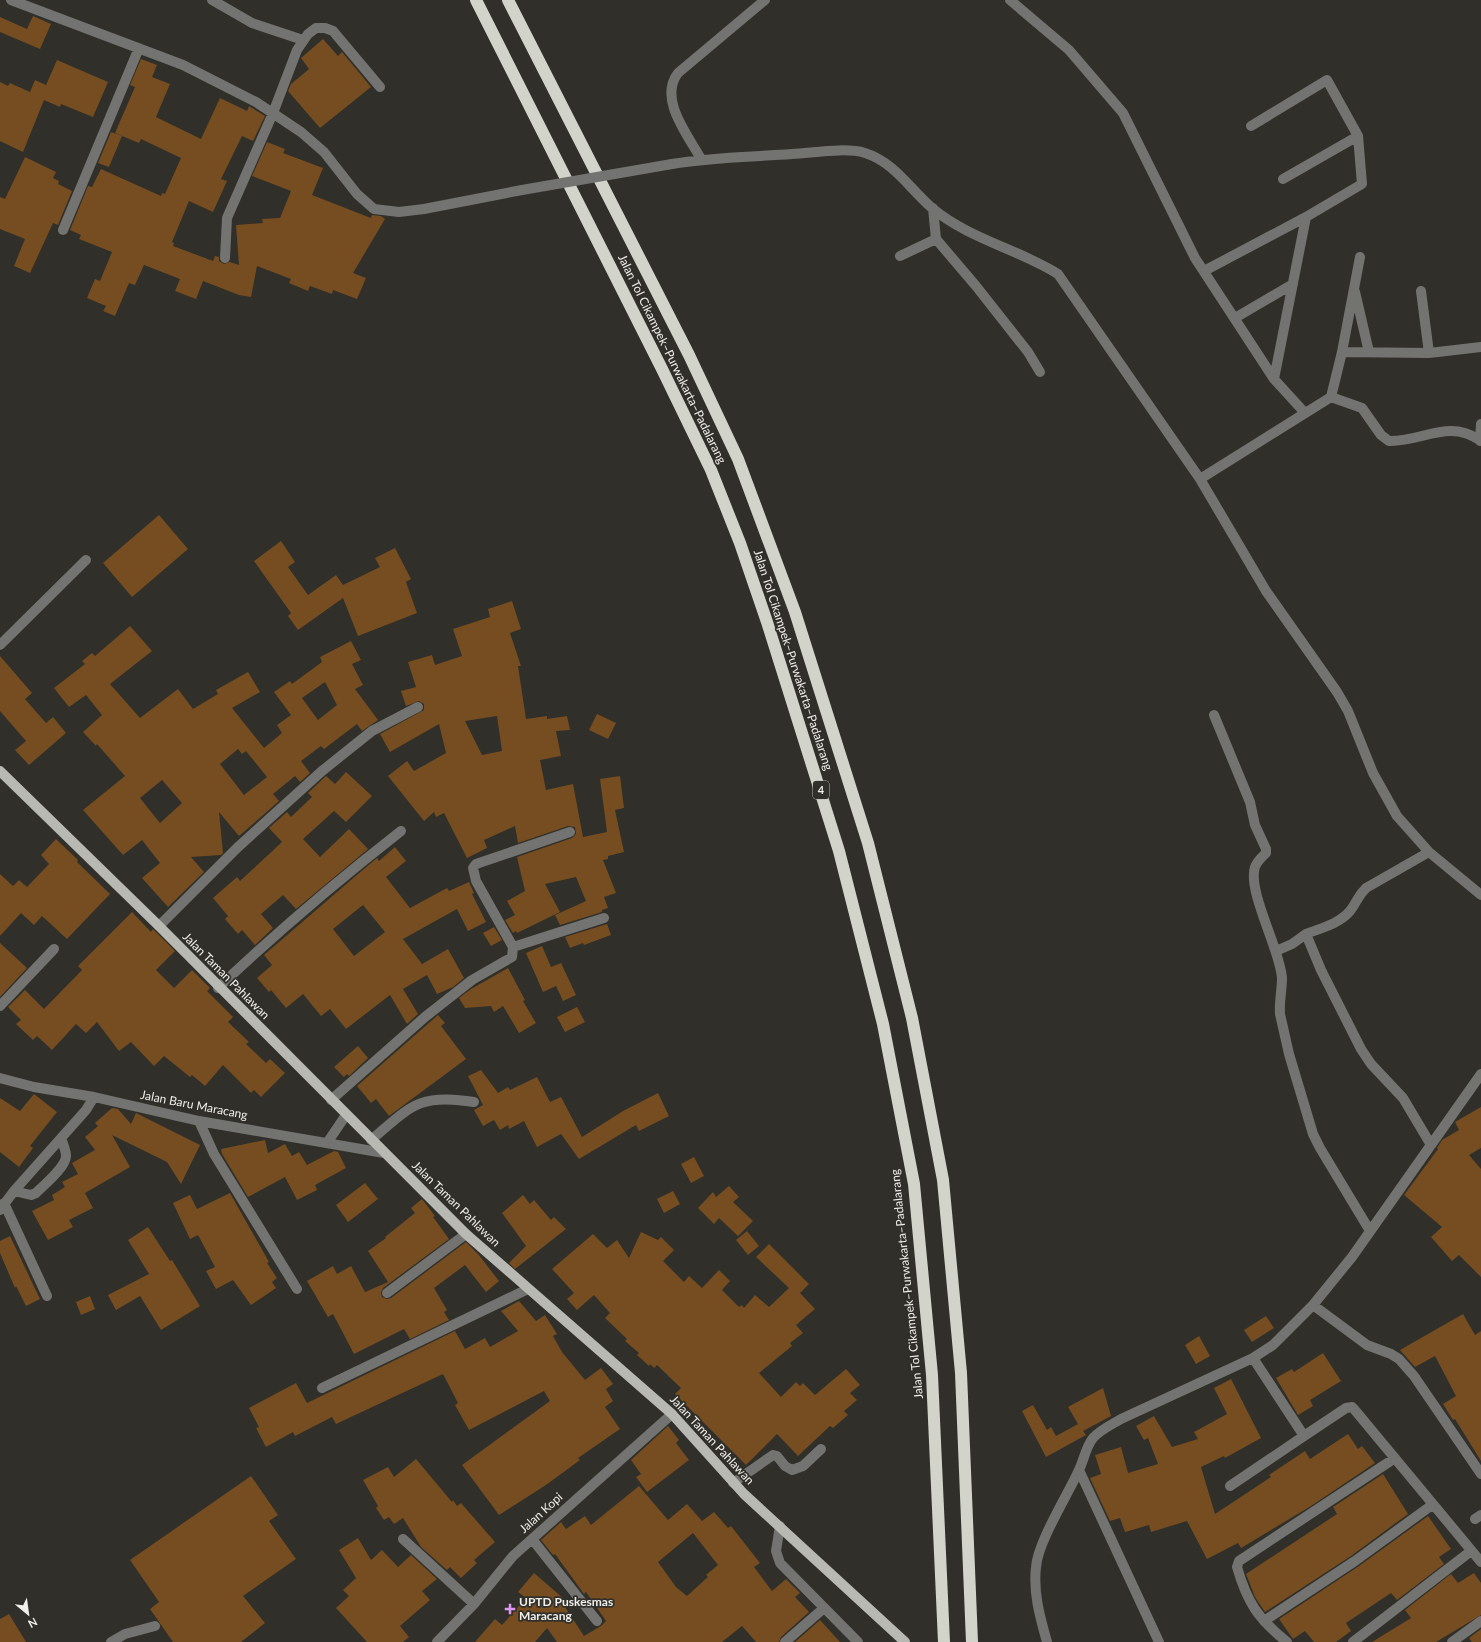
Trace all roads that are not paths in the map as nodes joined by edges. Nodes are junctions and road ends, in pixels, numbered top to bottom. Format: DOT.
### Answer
graph roads {
  1 [pos="11,0"];
  2 [pos="212,0"];
  3 [pos="476,0"];
  4 [pos="508,0"];
  5 [pos="764,0"];
  6 [pos="1010,0"];
  7 [pos="303,40"];
  8 [pos="139,48"];
  9 [pos="380,87"];
  10 [pos="273,112"];
  11 [pos="1251,126"];
  12 [pos="1358,136"];
  13 [pos="701,159"];
  14 [pos="1282,179"];
  15 [pos="933,208"];
  16 [pos="1306,217"];
  17 [pos="63,230"];
  18 [pos="936,239"];
  19 [pos="900,256"];
  20 [pos="1360,256"];
  21 [pos="225,258"];
  22 [pos="1204,272"];
  23 [pos="1292,284"];
  24 [pos="1354,288"];
  25 [pos="1421,291"];
  26 [pos="1235,318"];
  27 [pos="1481,348"];
  28 [pos="1342,352"];
  29 [pos="1368,352"];
  30 [pos="1429,353"];
  31 [pos="1040,372"];
  32 [pos="1274,379"];
  33 [pos="1331,397"];
  34 [pos="1305,413"];
  35 [pos="1481,424"];
  36 [pos="1481,441"];
  37 [pos="1200,480"];
  38 [pos="86,560"];
  39 [pos="0,645"];
  40 [pos="418,707"];
  41 [pos="1214,715"];
  42 [pos="0,771"];
  43 [pos="401,831"];
  44 [pos="570,832"];
  45 [pos="1429,852"];
  46 [pos="1481,895"];
  47 [pos="604,918"];
  48 [pos="159,926"];
  49 [pos="1306,934"];
  50 [pos="513,947"];
  51 [pos="54,949"];
  52 [pos="1276,951"];
  53 [pos="218,988"];
  54 [pos="0,1006"];
  55 [pos="1481,1074"];
  56 [pos="0,1078"];
  57 [pos="94,1097"];
  58 [pos="331,1100"];
  59 [pos="474,1102"];
  60 [pos="346,1115"];
  61 [pos="199,1121"];
  62 [pos="61,1138"];
  63 [pos="371,1140"];
  64 [pos="327,1143"];
  65 [pos="1431,1145"];
  66 [pos="384,1153"];
  67 [pos="14,1191"];
  68 [pos="2,1207"];
  69 [pos="1370,1231"];
  70 [pos="466,1234"];
  71 [pos="528,1288"];
  72 [pos="297,1290"];
  73 [pos="387,1292"];
  74 [pos="47,1296"];
  75 [pos="1313,1305"];
  76 [pos="1253,1358"];
  77 [pos="322,1388"];
  78 [pos="672,1414"];
  79 [pos="1304,1436"];
  80 [pos="821,1449"];
  81 [pos="1395,1458"];
  82 [pos="1079,1470"];
  83 [pos="1481,1474"];
  84 [pos="733,1483"];
  85 [pos="1230,1486"];
  86 [pos="1432,1505"];
  87 [pos="780,1526"];
  88 [pos="403,1539"];
  89 [pos="532,1539"];
  90 [pos="1471,1551"];
  91 [pos="1481,1562"];
  92 [pos="474,1604"];
  93 [pos="824,1608"];
  94 [pos="597,1621"];
  95 [pos="1264,1621"];
  96 [pos="1481,1621"];
  97 [pos="155,1626"];
  98 [pos="111,1642"];
  99 [pos="438,1642"];
  100 [pos="785,1642"];
  101 [pos="858,1642"];
  102 [pos="906,1642"];
  103 [pos="944,1642"];
  104 [pos="972,1642"];
  105 [pos="1047,1642"];
  106 [pos="1159,1642"];
  107 [pos="1287,1642"];
  108 [pos="1353,1642"];
  109 [pos="1452,1642"];
  1 -- 8 [label="street"];
  2 -- 7 [label="street"];
  3 -- 103 [label="highway, Jalan Tol Cikampek–Purwakarta–Padalarang / 4"];
  4 -- 104 [label="highway, Jalan Tol Cikampek–Purwakarta–Padalarang"];
  5 -- 13 [label="street"];
  6 -- 22 [label="street"];
  7 -- 9 [label="street"];
  7 -- 10 [label="street"];
  8 -- 10 [label="street"];
  8 -- 17 [label="street"];
  10 -- 13 [label="street, bridge"];
  10 -- 21 [label="street"];
  11 -- 12 [label="street"];
  12 -- 14 [label="street"];
  12 -- 16 [label="street"];
  13 -- 15 [label="street"];
  15 -- 18 [label="street"];
  15 -- 37 [label="street"];
  16 -- 22 [label="street"];
  16 -- 23 [label="street"];
  18 -- 19 [label="street"];
  18 -- 31 [label="street"];
  20 -- 24 [label="street"];
  22 -- 26 [label="street"];
  23 -- 26 [label="street"];
  23 -- 32 [label="street"];
  24 -- 28 [label="street"];
  24 -- 29 [label="street"];
  25 -- 30 [label="street"];
  26 -- 32 [label="street"];
  27 -- 30 [label="street"];
  28 -- 29 [label="street"];
  28 -- 33 [label="street"];
  29 -- 30 [label="street"];
  32 -- 34 [label="street"];
  33 -- 34 [label="street"];
  33 -- 36 [label="street"];
  34 -- 37 [label="street"];
  35 -- 36 [label="street"];
  37 -- 45 [label="street"];
  38 -- 39 [label="street"];
  40 -- 48 [label="street"];
  41 -- 52 [label="street"];
  42 -- 48 [label="main road, Jalan Taman Pahlawan"];
  43 -- 53 [label="street"];
  44 -- 50 [label="street"];
  45 -- 46 [label="street"];
  45 -- 49 [label="street"];
  47 -- 50 [label="street"];
  48 -- 53 [label="main road, Jalan Taman Pahlawan"];
  49 -- 52 [label="street"];
  49 -- 65 [label="street"];
  50 -- 58 [label="street"];
  51 -- 54 [label="street"];
  52 -- 69 [label="street"];
  53 -- 58 [label="main road, Jalan Taman Pahlawan"];
  55 -- 65 [label="street"];
  56 -- 57 [label="street, Jalan Baru Maracang"];
  57 -- 61 [label="street, Jalan Baru Maracang"];
  57 -- 62 [label="street"];
  58 -- 60 [label="main road, Jalan Taman Pahlawan"];
  59 -- 63 [label="street"];
  60 -- 63 [label="main road, Jalan Taman Pahlawan"];
  60 -- 64 [label="street"];
  61 -- 64 [label="street, Jalan Baru Maracang"];
  61 -- 72 [label="street"];
  62 -- 67 [label="street"];
  62 -- 67 [label="street"];
  63 -- 66 [label="main road, Jalan Taman Pahlawan"];
  64 -- 66 [label="street, Jalan Baru Maracang"];
  65 -- 69 [label="street"];
  66 -- 70 [label="main road, Jalan Taman Pahlawan"];
  67 -- 68 [label="street"];
  68 -- 74 [label="street"];
  69 -- 75 [label="street"];
  70 -- 71 [label="main road, Jalan Taman Pahlawan"];
  70 -- 73 [label="street"];
  71 -- 77 [label="street"];
  71 -- 78 [label="main road, Jalan Taman Pahlawan"];
  75 -- 76 [label="street"];
  75 -- 83 [label="street"];
  76 -- 79 [label="street"];
  76 -- 82 [label="street"];
  78 -- 84 [label="main road, Jalan Taman Pahlawan"];
  78 -- 89 [label="street, Jalan Kopi"];
  79 -- 81 [label="street"];
  79 -- 85 [label="street"];
  80 -- 84 [label="street"];
  81 -- 86 [label="street"];
  81 -- 95 [label="street"];
  82 -- 105 [label="street"];
  82 -- 106 [label="street"];
  84 -- 87 [label="main road, Jalan Taman Pahlawan"];
  86 -- 90 [label="street"];
  86 -- 95 [label="street"];
  87 -- 93 [label="street"];
  87 -- 102 [label="main road, Jalan Taman Pahlawan"];
  88 -- 92 [label="street"];
  89 -- 92 [label="street, Jalan Kopi"];
  89 -- 94 [label="street"];
  90 -- 91 [label="street"];
  90 -- 108 [label="street"];
  92 -- 99 [label="street, Jalan Kopi"];
  93 -- 100 [label="street"];
  93 -- 101 [label="street"];
  95 -- 107 [label="street"];
  96 -- 109 [label="street"];
  97 -- 98 [label="street"];
}
